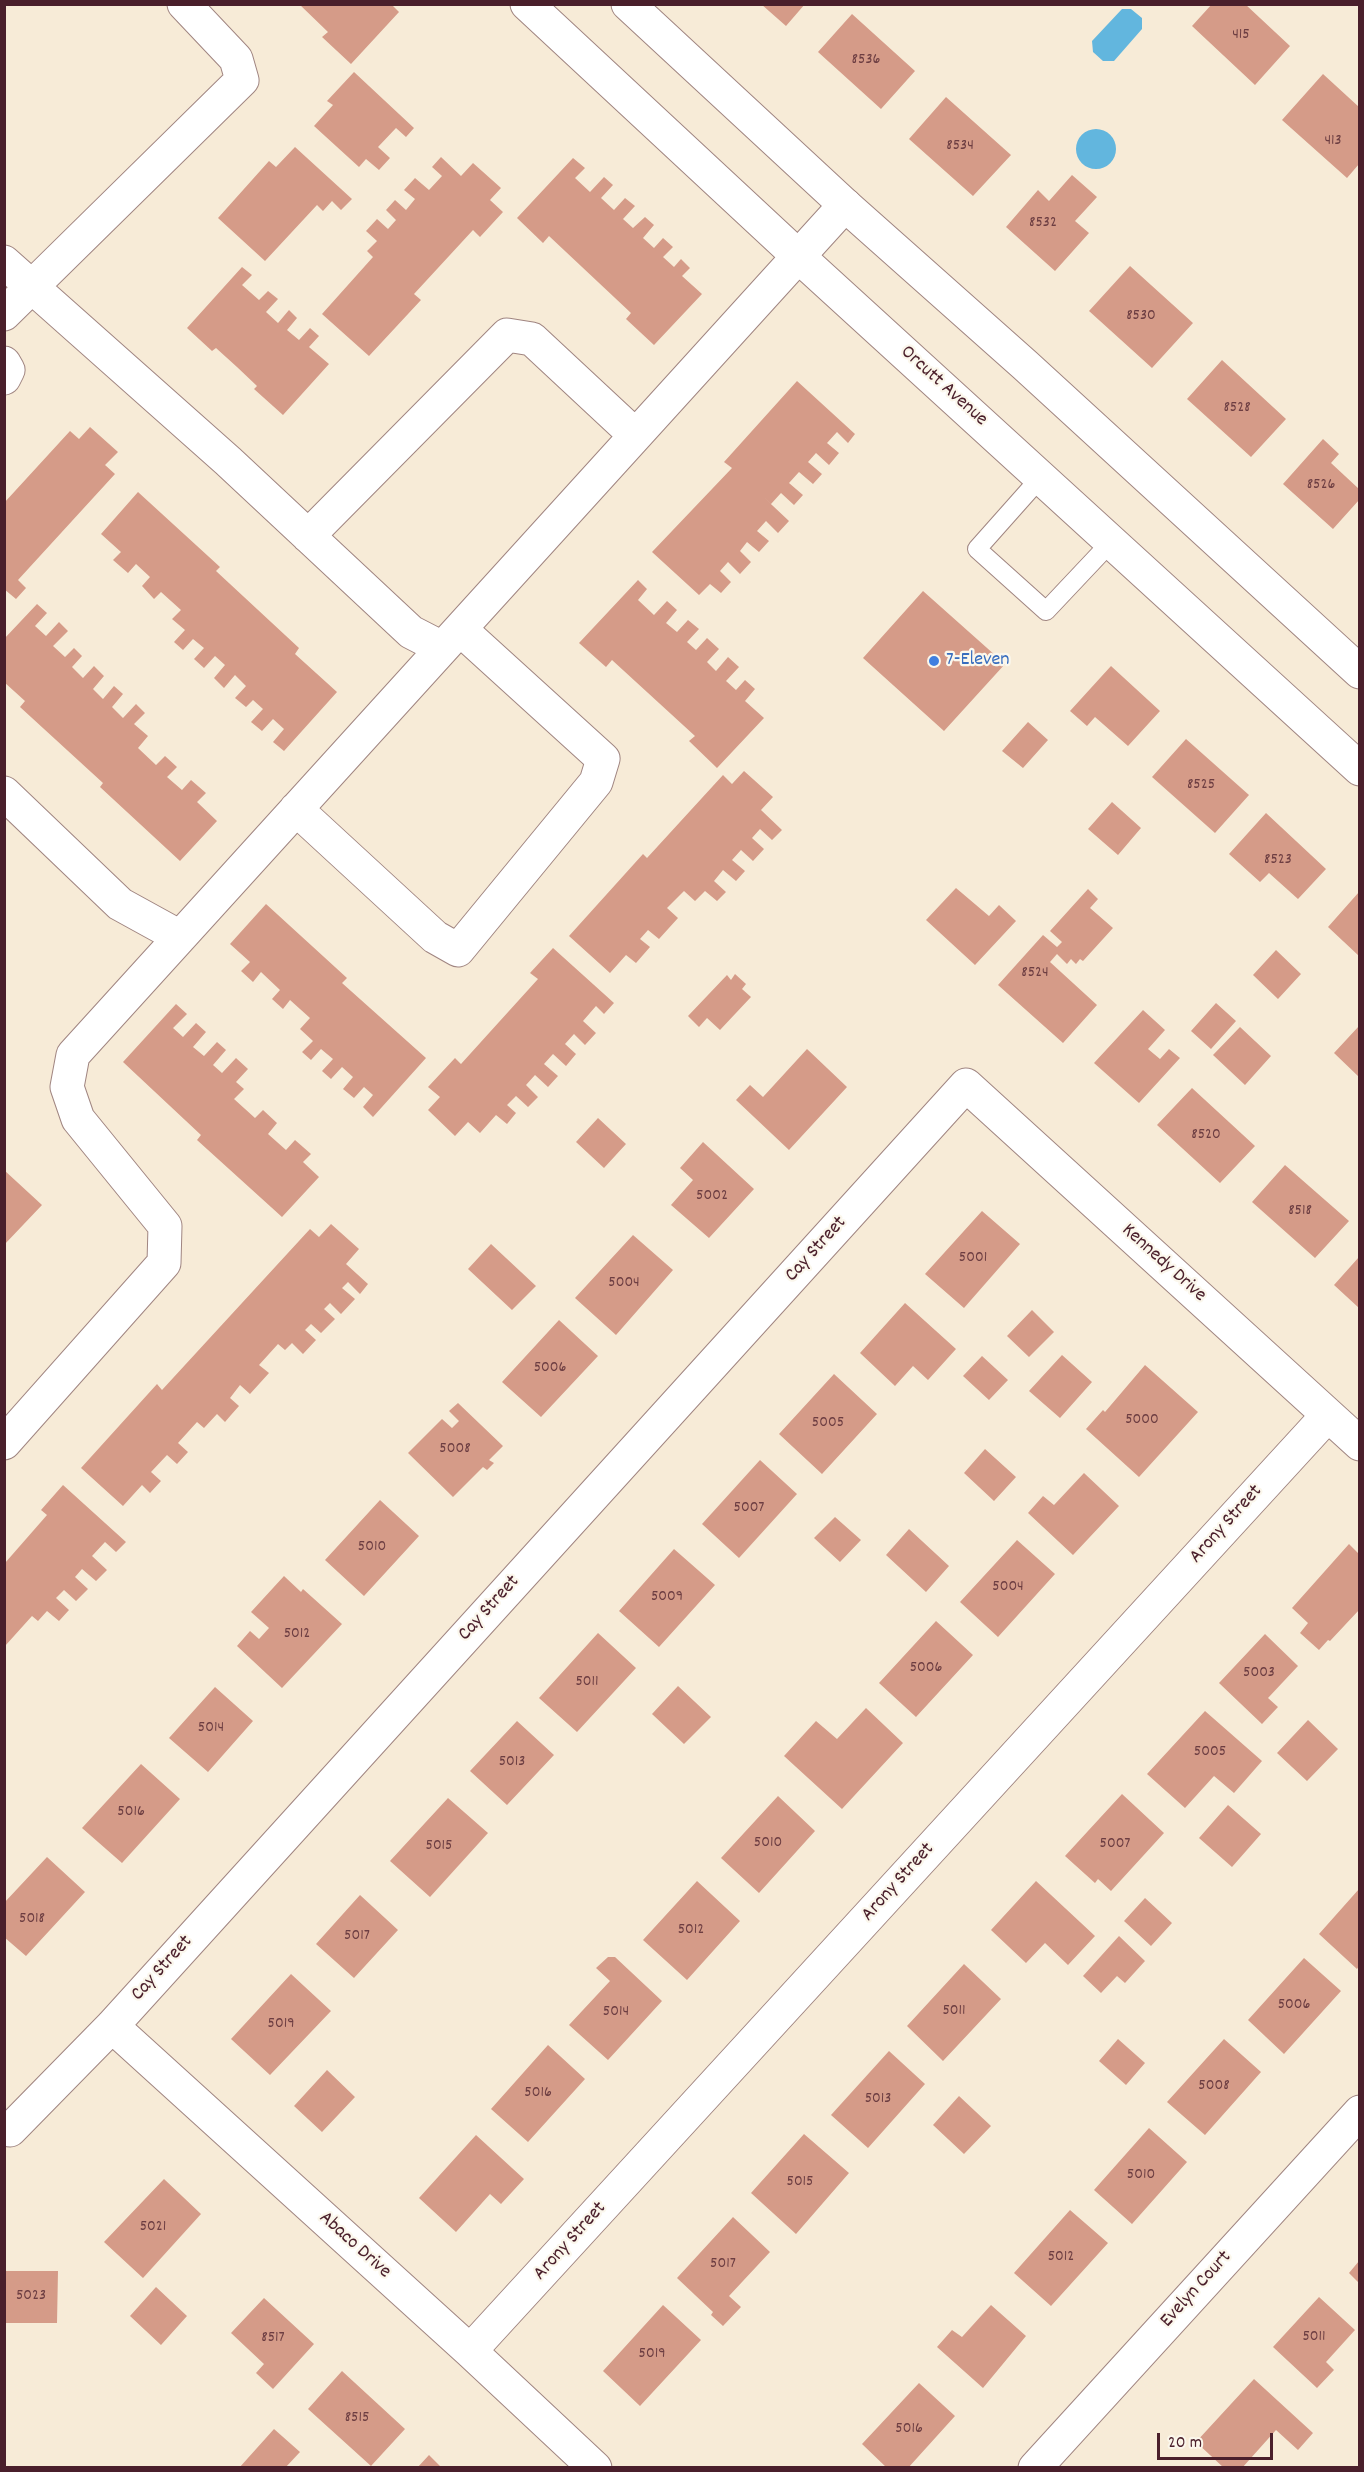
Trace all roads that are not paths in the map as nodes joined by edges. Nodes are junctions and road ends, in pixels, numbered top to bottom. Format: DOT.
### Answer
graph roads {
  1 [pos="184,4"];
  2 [pos="527,4"];
  3 [pos="628,4"];
  4 [pos="845,205"];
  5 [pos="798,256"];
  6 [pos="4,262"];
  7 [pos="32,288"];
  8 [pos="4,314"];
  9 [pos="4,363"];
  10 [pos="4,378"];
  11 [pos="635,435"];
  12 [pos="1041,477"];
  13 [pos="308,536"];
  14 [pos="1112,541"];
  15 [pos="451,639"];
  16 [pos="1359,672"];
  17 [pos="1359,769"];
  18 [pos="4,793"];
  19 [pos="296,809"];
  20 [pos="180,937"];
  21 [pos="966,1085"];
  22 [pos="1328,1415"];
  23 [pos="4,1443"];
  24 [pos="1359,1444"];
  25 [pos="112,2026"];
  26 [pos="1359,2112"];
  27 [pos="10,2130"];
  28 [pos="470,2351"];
  29 [pos="595,2468"];
  30 [pos="1035,2468"];
  1 -- 7 [label="street"];
  2 -- 5 [label="street, Orcutt Avenue"];
  3 -- 4 [label="street"];
  4 -- 5 [label="street"];
  4 -- 16 [label="street"];
  5 -- 11 [label="street"];
  5 -- 12 [label="street, Orcutt Avenue"];
  6 -- 7 [label="street"];
  7 -- 8 [label="street"];
  7 -- 13 [label="street"];
  9 -- 10 [label="street"];
  11 -- 13 [label="street"];
  11 -- 15 [label="street"];
  12 -- 14 [label="street, Orcutt Avenue"];
  12 -- 14 [label="lane"];
  13 -- 15 [label="street"];
  14 -- 17 [label="street, Orcutt Avenue"];
  15 -- 19 [label="street"];
  15 -- 19 [label="street"];
  18 -- 20 [label="street"];
  19 -- 20 [label="street"];
  20 -- 23 [label="street"];
  21 -- 22 [label="street, Kennedy Drive"];
  21 -- 25 [label="street, Cay Street"];
  22 -- 24 [label="street, Kennedy Drive"];
  22 -- 28 [label="street, Arony Street"];
  25 -- 27 [label="street, Cay Street"];
  25 -- 28 [label="street, Abaco Drive"];
  26 -- 30 [label="street, Evelyn Court"];
  28 -- 29 [label="street, Abaco Drive"];
}
